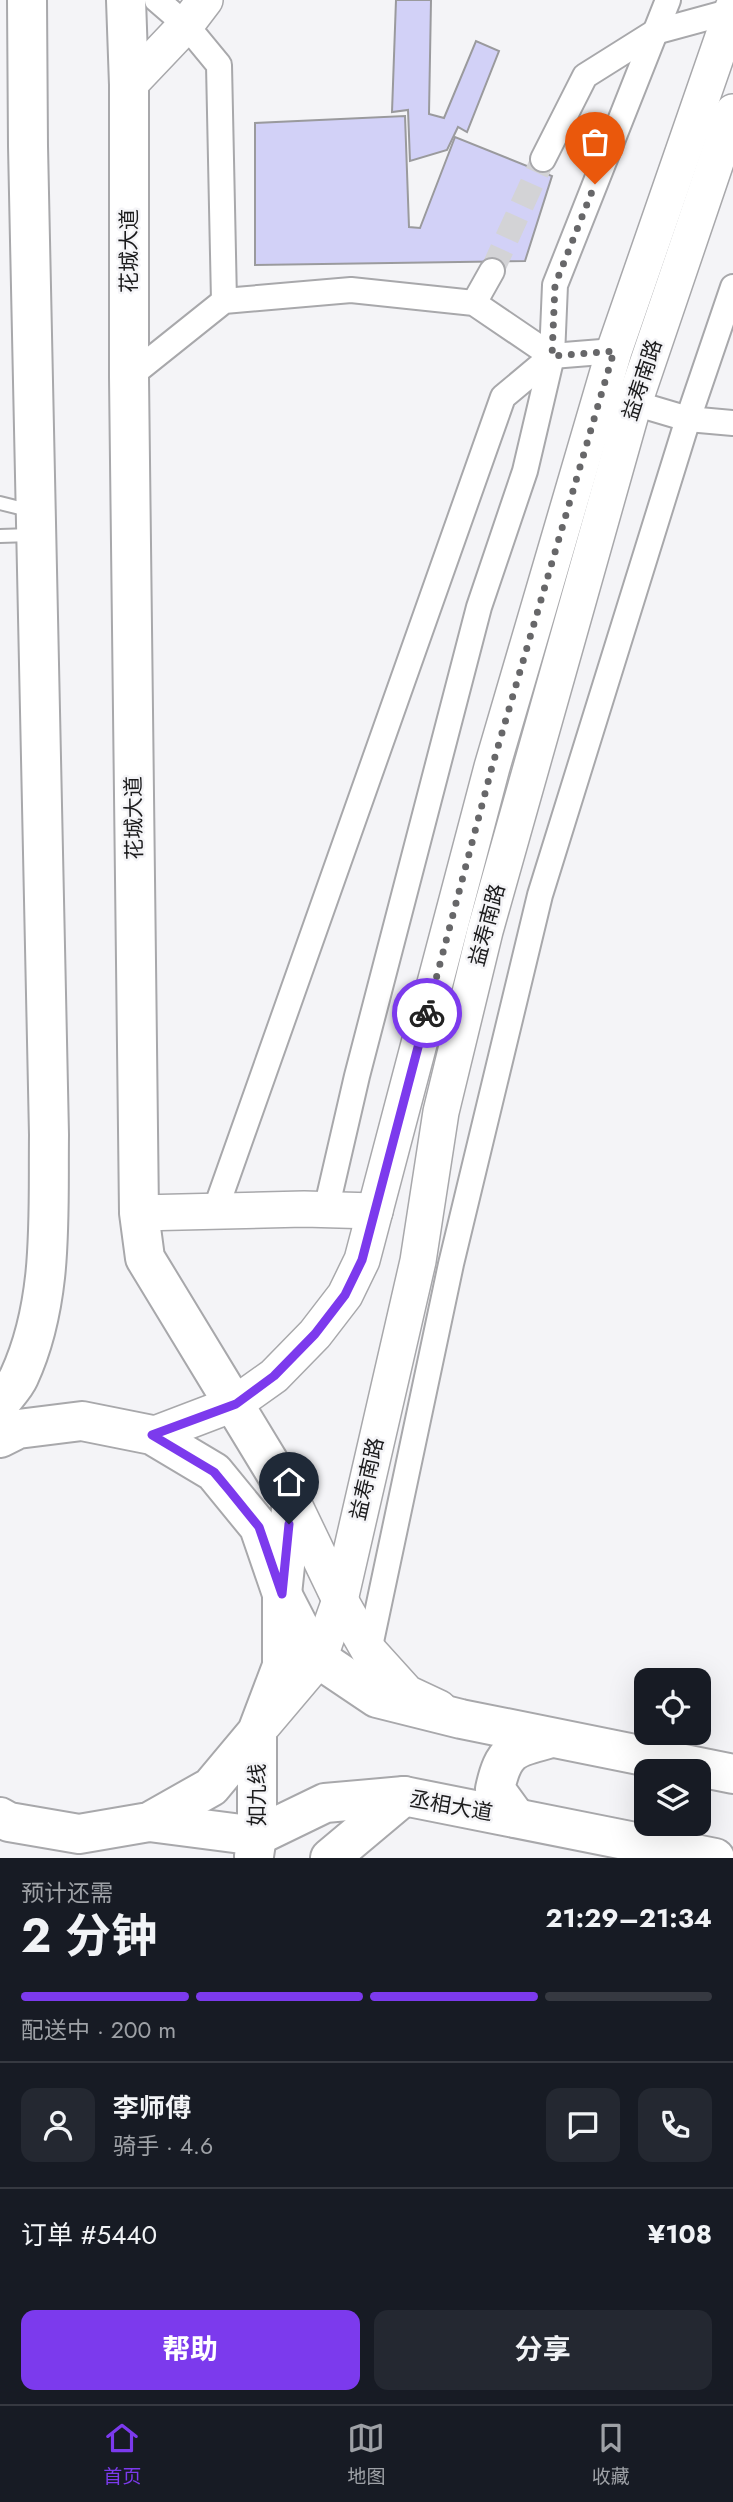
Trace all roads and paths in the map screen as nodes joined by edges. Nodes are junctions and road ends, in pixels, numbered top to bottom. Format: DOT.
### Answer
graph roads {
  1 [pos="27,0"];
  2 [pos="126,0"];
  3 [pos="158,0"];
  4 [pos="668,0"];
  5 [pos="732,10"];
  6 [pos="195,13"];
  7 [pos="655,32"];
  8 [pos="129,85"];
  9 [pos="733,112"];
  10 [pos="543,159"];
  11 [pos="492,271"];
  12 [pos="733,287"];
  13 [pos="224,301"];
  14 [pos="474,303"];
  15 [pos="614,351"];
  16 [pos="552,356"];
  17 [pos="129,377"];
  18 [pos="634,402"];
  19 [pos="688,419"];
  20 [pos="733,423"];
  21 [pos="18,522"];
  22 [pos="326,1210"];
  23 [pos="215,1211"];
  24 [pos="374,1211"];
  25 [pos="139,1213"];
  26 [pos="0,1403"];
  27 [pos="236,1404"];
  28 [pos="152,1435"];
  29 [pos="0,1438"];
  30 [pos="292,1500"];
  31 [pos="282,1594"];
  32 [pos="340,1600"];
  33 [pos="369,1651"];
  34 [pos="319,1659"];
  35 [pos="461,1719"];
  36 [pos="257,1732"];
  37 [pos="552,1738"];
  38 [pos="733,1774"];
  39 [pos="404,1796"];
  40 [pos="0,1817"];
  41 [pos="516,1818"];
  42 [pos="149,1822"];
  43 [pos="255,1847"];
  44 [pos="330,1858"];
  45 [pos="715,1858"];
  1 -- 21 [label="main road"];
  2 -- 8 [label="main road, 花城大道"];
  3 -- 6 [label="street"];
  4 -- 7 [label="street"];
  5 -- 7 [label="street"];
  5 -- 15 [label="main road, 益寿南路"];
  6 -- 8 [label="main road"];
  6 -- 13 [label="street"];
  7 -- 10 [label="street"];
  7 -- 16 [label="street"];
  8 -- 17 [label="main road, 花城大道"];
  9 -- 18 [label="main road, 益寿南路"];
  11 -- 14 [label="street"];
  12 -- 19 [label="street"];
  13 -- 14 [label="street"];
  13 -- 17 [label="street"];
  14 -- 16 [label="street"];
  15 -- 16 [label="street"];
  15 -- 24 [label="main road, 益寿南路"];
  16 -- 22 [label="street"];
  16 -- 23 [label="street"];
  17 -- 25 [label="main road, 花城大道"];
  18 -- 19 [label="street"];
  18 -- 32 [label="main road, 益寿南路"];
  19 -- 20 [label="street"];
  19 -- 33 [label="street"];
  21 -- 26 [label="main road"];
  22 -- 23 [label="main road"];
  22 -- 24 [label="main road"];
  23 -- 25 [label="main road"];
  24 -- 27 [label="main road, 益寿南路"];
  25 -- 27 [label="main road, 花城大道"];
  27 -- 28 [label="main road, 益寿南路"];
  27 -- 30 [label="main road, 花城大道"];
  28 -- 29 [label="main road"];
  28 -- 31 [label="main road"];
  30 -- 31 [label="main road"];
  30 -- 32 [label="main road"];
  31 -- 34 [label="main road"];
  31 -- 36 [label="main road"];
  32 -- 33 [label="main road"];
  32 -- 34 [label="main road, 益寿南路"];
  33 -- 35 [label="main road"];
  34 -- 35 [label="main road"];
  34 -- 36 [label="main road, 益寿南路"];
  35 -- 37 [label="main road"];
  36 -- 42 [label="main road"];
  36 -- 43 [label="main road, 如九线"];
  37 -- 38 [label="main road"];
  37 -- 41 [label="main road"];
  39 -- 41 [label="main road, 丞相大道"];
  39 -- 43 [label="main road, 丞相大道"];
  39 -- 44 [label="main road"];
  40 -- 42 [label="main road"];
  41 -- 45 [label="main road, 丞相大道"];
  42 -- 43 [label="main road"];
}
